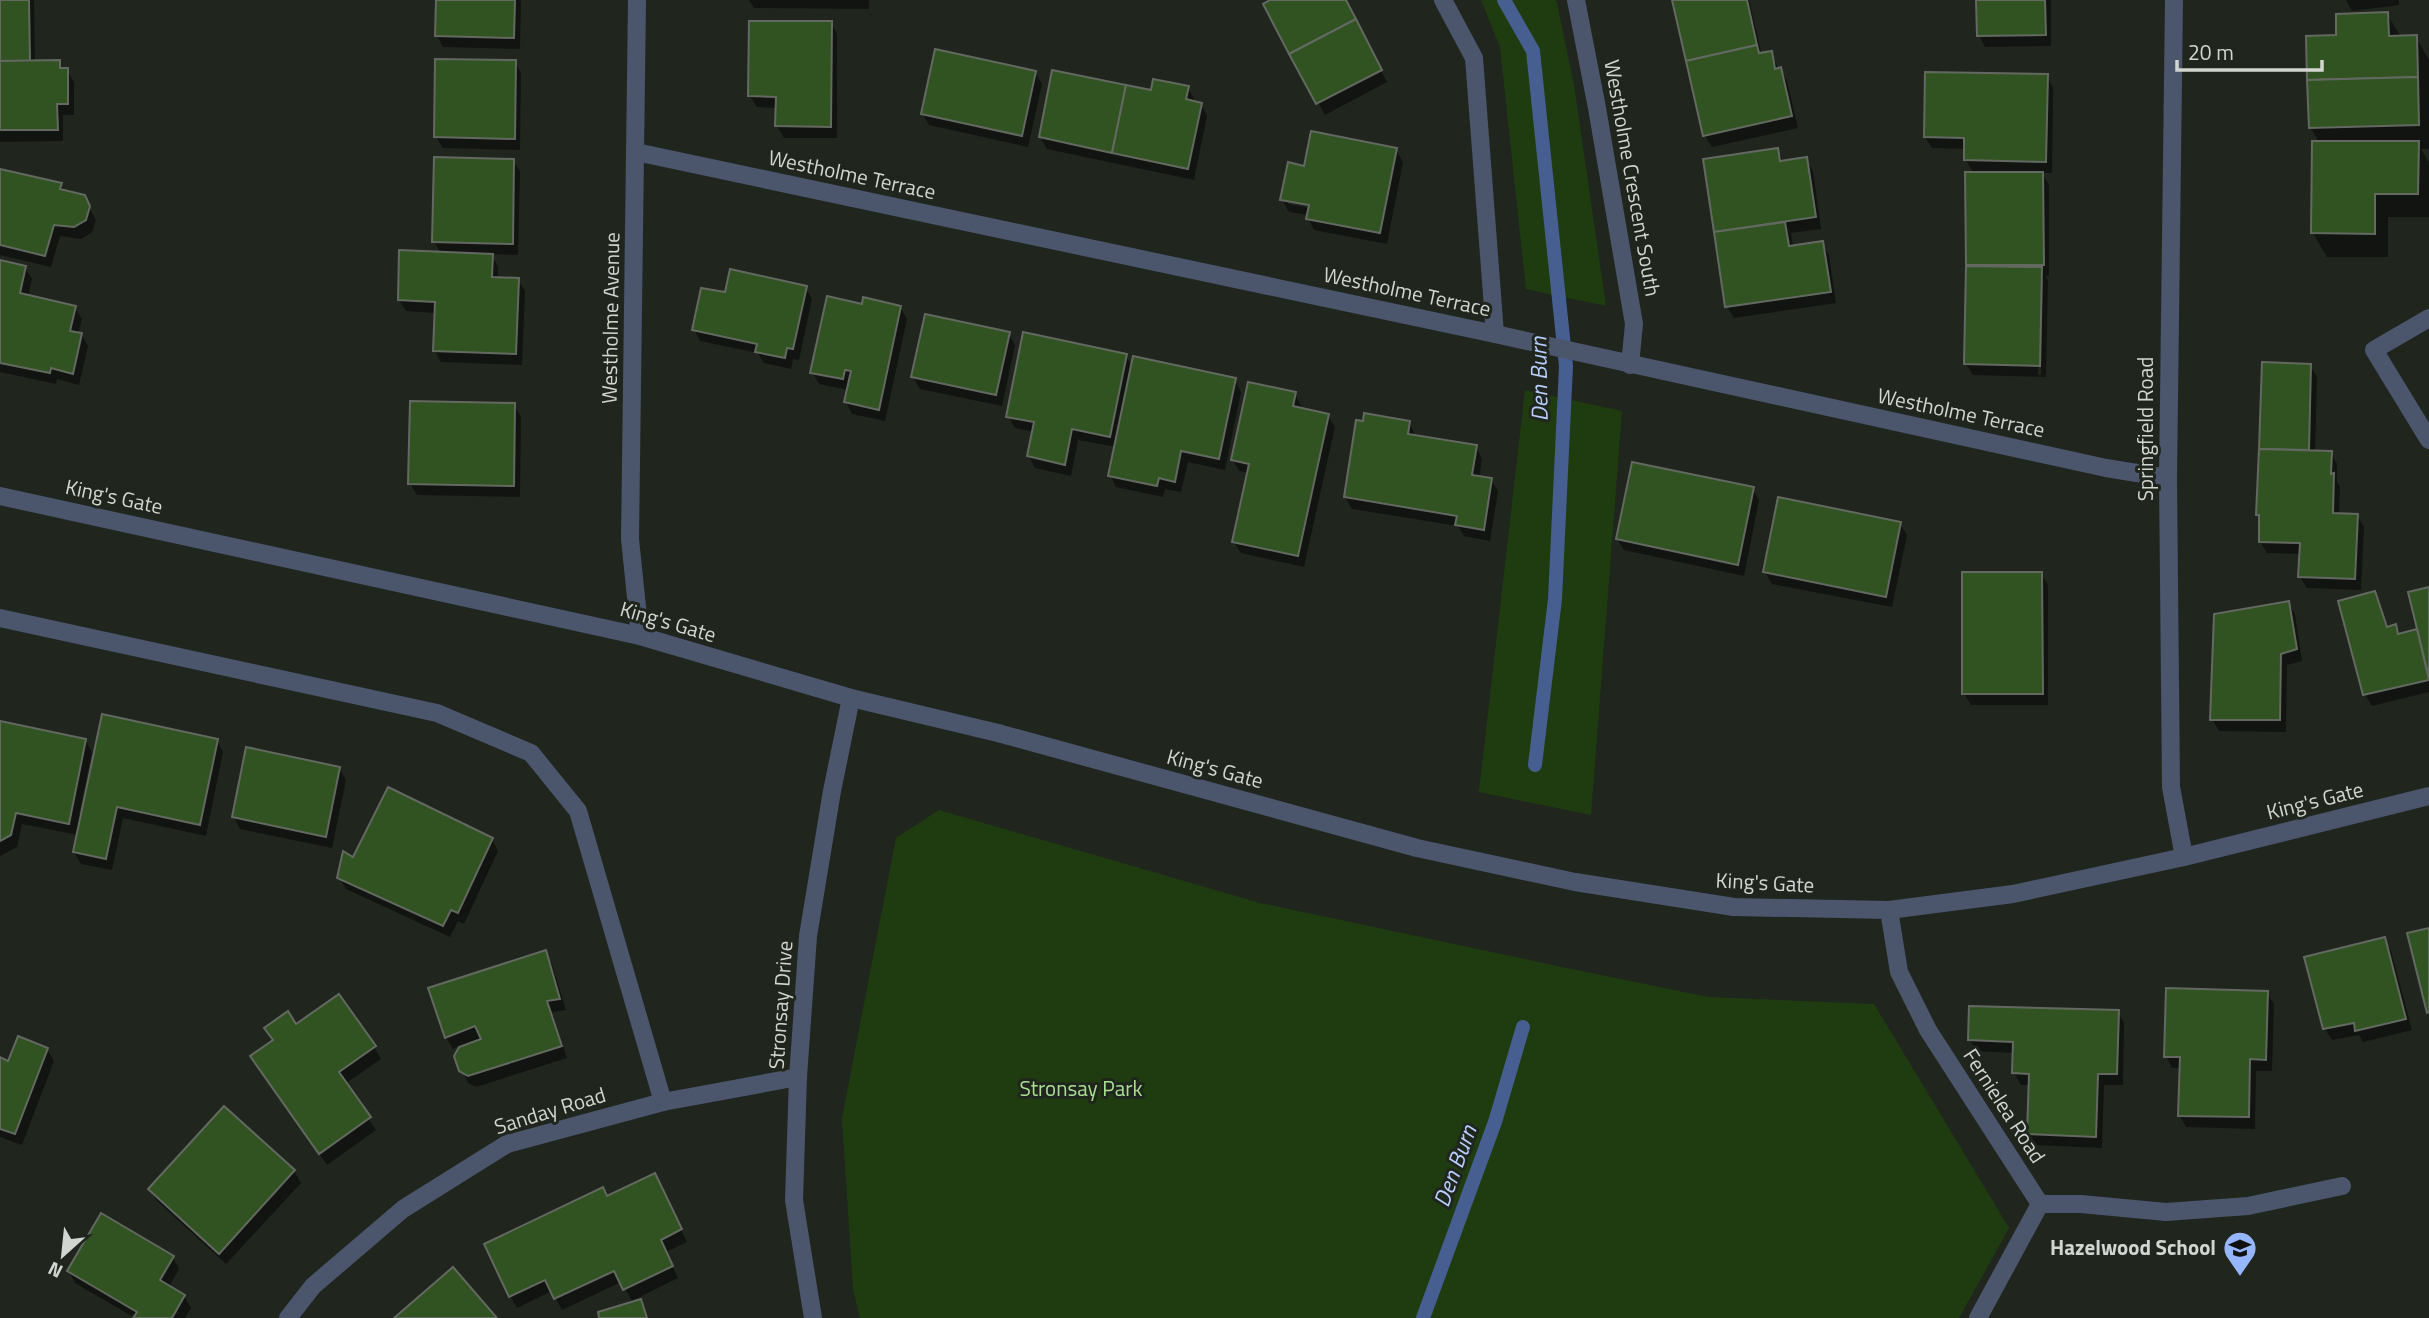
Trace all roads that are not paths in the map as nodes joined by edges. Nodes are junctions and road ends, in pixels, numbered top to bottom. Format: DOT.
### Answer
graph roads {
  1 [pos="637,0"];
  2 [pos="1443,0"];
  3 [pos="1576,0"];
  4 [pos="2174,0"];
  5 [pos="636,152"];
  6 [pos="2429,318"];
  7 [pos="1495,334"];
  8 [pos="1621,363"];
  9 [pos="2429,440"];
  10 [pos="2168,478"];
  11 [pos="0,496"];
  12 [pos="0,618"];
  13 [pos="640,636"];
  14 [pos="850,698"];
  15 [pos="2429,796"];
  16 [pos="2184,857"];
  17 [pos="1889,910"];
  18 [pos="798,1077"];
  19 [pos="663,1102"];
  20 [pos="2342,1186"];
  21 [pos="2040,1204"];
  22 [pos="288,1318"];
  23 [pos="813,1318"];
  24 [pos="1978,1318"];
  1 -- 5 [label="street, Westholme Avenue"];
  2 -- 7 [label="street"];
  3 -- 8 [label="street, Westholme Crescent South"];
  4 -- 10 [label="street, Springfield Road"];
  5 -- 7 [label="street, Westholme Terrace"];
  5 -- 13 [label="street, Westholme Avenue"];
  6 -- 9 [label="street"];
  7 -- 8 [label="street, Westholme Terrace"];
  8 -- 10 [label="street, Westholme Terrace"];
  10 -- 16 [label="street, Springfield Road"];
  11 -- 13 [label="street, King's Gate"];
  12 -- 19 [label="street"];
  13 -- 14 [label="street, King's Gate"];
  14 -- 17 [label="street, King's Gate"];
  14 -- 18 [label="street, Stronsay Drive"];
  15 -- 16 [label="street, King's Gate"];
  16 -- 17 [label="street, King's Gate"];
  17 -- 21 [label="street, Fernielea Road"];
  18 -- 19 [label="street, Sanday Road"];
  18 -- 23 [label="street, Stronsay Drive"];
  19 -- 22 [label="street, Sanday Road"];
  20 -- 21 [label="street"];
  21 -- 24 [label="street"];
}
